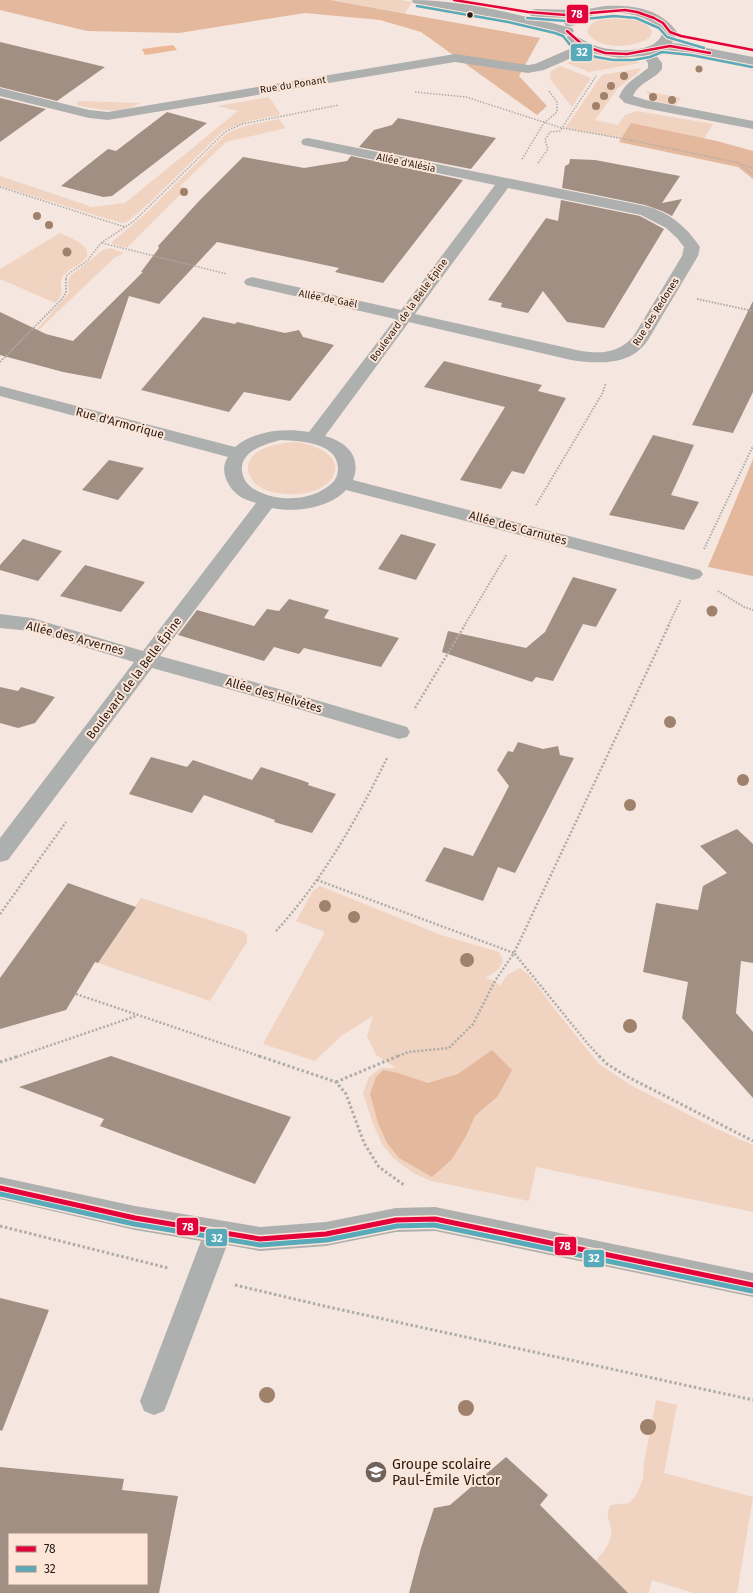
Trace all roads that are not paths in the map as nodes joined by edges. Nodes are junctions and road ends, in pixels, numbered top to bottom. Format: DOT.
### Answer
graph roads {
  1 [pos="418,0"];
  2 [pos="454,0"];
  3 [pos="646,0"];
  4 [pos="637,12"];
  5 [pos="581,14"];
  6 [pos="567,31"];
  7 [pos="670,32"];
  8 [pos="661,46"];
  9 [pos="584,47"];
  10 [pos="753,50"];
  11 [pos="646,52"];
  12 [pos="753,61"];
  13 [pos="0,92"];
  14 [pos="753,125"];
  15 [pos="308,142"];
  16 [pos="504,183"];
  17 [pos="252,282"];
  18 [pos="404,316"];
  19 [pos="0,391"];
  20 [pos="316,438"];
  21 [pos="239,454"];
  22 [pos="342,483"];
  23 [pos="267,501"];
  24 [pos="693,574"];
  25 [pos="0,621"];
  26 [pos="148,659"];
  27 [pos="399,732"];
  28 [pos="0,854"];
  29 [pos="0,1188"];
  30 [pos="218,1232"];
  31 [pos="753,1285"];
  32 [pos="154,1401"];
  1 -- 6 [label="street"];
  2 -- 5 [label="street"];
  3 -- 4 [label="street"];
  4 -- 5 [label="street"];
  4 -- 7 [label="street"];
  5 -- 6 [label="street"];
  6 -- 9 [label="street"];
  7 -- 8 [label="street"];
  7 -- 10 [label="street"];
  8 -- 11 [label="street"];
  8 -- 12 [label="street"];
  9 -- 11 [label="street"];
  9 -- 13 [label="street, Rue du Ponant"];
  11 -- 14 [label="street"];
  15 -- 16 [label="street, Allée d'Alésia"];
  16 -- 18 [label="street, Boulevard de la Belle Épine"];
  16 -- 18 [label="street, Rue des Redones"];
  17 -- 18 [label="street, Allée de Gaël"];
  18 -- 20 [label="street, Boulevard de la Belle Épine"];
  19 -- 21 [label="street, Rue d'Armorique"];
  20 -- 21 [label="street"];
  20 -- 22 [label="street"];
  21 -- 23 [label="street"];
  22 -- 23 [label="street"];
  22 -- 24 [label="street, Allée des Carnutes"];
  23 -- 26 [label="street, Boulevard de la Belle Épine"];
  25 -- 26 [label="street, Allée des Arvernes"];
  26 -- 27 [label="street, Allée des Helvètes"];
  26 -- 28 [label="street, Boulevard de la Belle Épine"];
  29 -- 30 [label="street"];
  30 -- 31 [label="street"];
  30 -- 32 [label="street"];
}
